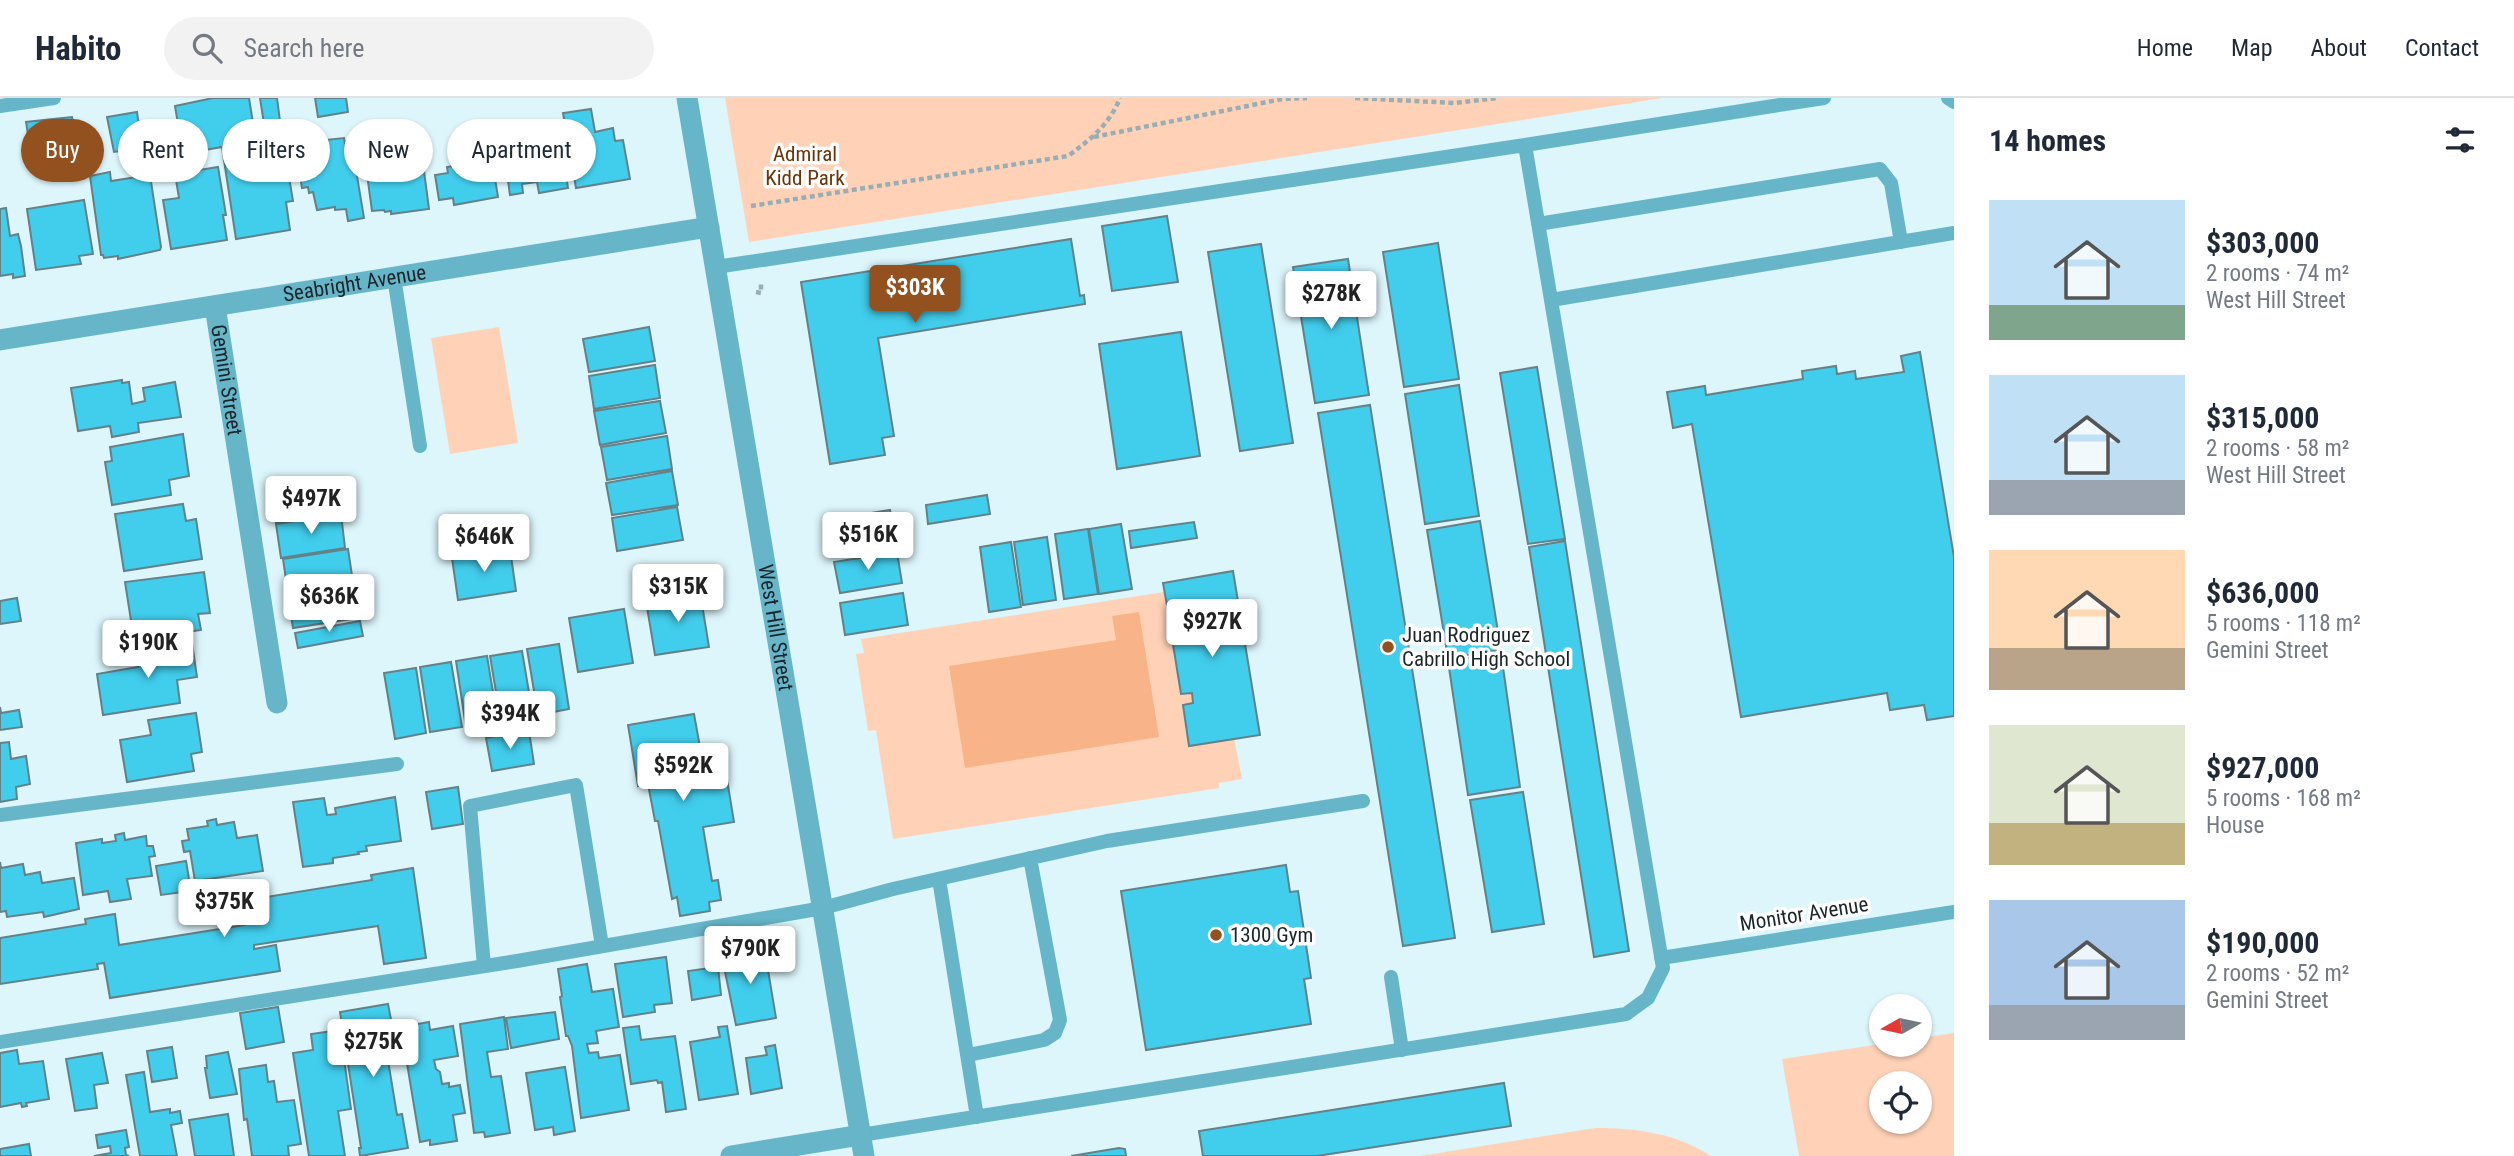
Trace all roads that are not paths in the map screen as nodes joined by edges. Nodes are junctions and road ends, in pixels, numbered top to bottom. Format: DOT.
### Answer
graph roads {
  1 [pos="54,98"];
  2 [pos="687,98"];
  3 [pos="1824,98"];
  4 [pos="1948,98"];
  5 [pos="1954,102"];
  6 [pos="0,106"];
  7 [pos="1525,145"];
  8 [pos="1538,224"];
  9 [pos="709,227"];
  10 [pos="1954,233"];
  11 [pos="1901,242"];
  12 [pos="716,267"];
  13 [pos="394,277"];
  14 [pos="1551,300"];
  15 [pos="215,306"];
  16 [pos="0,340"];
  17 [pos="420,446"];
  18 [pos="277,703"];
  19 [pos="397,764"];
  20 [pos="1363,801"];
  21 [pos="0,815"];
  22 [pos="1030,858"];
  23 [pos="939,879"];
  24 [pos="823,908"];
  25 [pos="1954,912"];
  26 [pos="602,946"];
  27 [pos="1661,958"];
  28 [pos="484,966"];
  29 [pos="1391,977"];
  30 [pos="0,1042"];
  31 [pos="1402,1050"];
  32 [pos="968,1055"];
  33 [pos="976,1117"];
  34 [pos="863,1146"];
  35 [pos="731,1156"];
  1 -- 6 [label="lane"];
  2 -- 9 [label="street, West Hill Street"];
  3 -- 7 [label="lane"];
  4 -- 5 [label="lane"];
  7 -- 8 [label="lane"];
  7 -- 12 [label="lane"];
  8 -- 11 [label="lane"];
  8 -- 14 [label="lane"];
  9 -- 12 [label="street, West Hill Street"];
  9 -- 13 [label="street, Seabright Avenue"];
  10 -- 11 [label="lane"];
  11 -- 14 [label="lane"];
  12 -- 24 [label="street, West Hill Street"];
  13 -- 15 [label="street, Seabright Avenue"];
  13 -- 17 [label="lane"];
  14 -- 27 [label="lane"];
  15 -- 16 [label="street, Seabright Avenue"];
  15 -- 18 [label="street, Gemini Street"];
  19 -- 21 [label="lane"];
  20 -- 22 [label="lane"];
  22 -- 23 [label="lane"];
  22 -- 32 [label="lane"];
  23 -- 24 [label="lane"];
  23 -- 32 [label="lane"];
  24 -- 26 [label="lane"];
  24 -- 34 [label="street, West Hill Street"];
  25 -- 27 [label="lane, Monitor Avenue"];
  26 -- 28 [label="lane"];
  26 -- 28 [label="lane"];
  27 -- 31 [label="lane"];
  28 -- 30 [label="lane"];
  29 -- 31 [label="lane"];
  31 -- 33 [label="lane"];
  32 -- 33 [label="lane"];
  33 -- 34 [label="lane"];
  34 -- 35 [label="street"];
}
